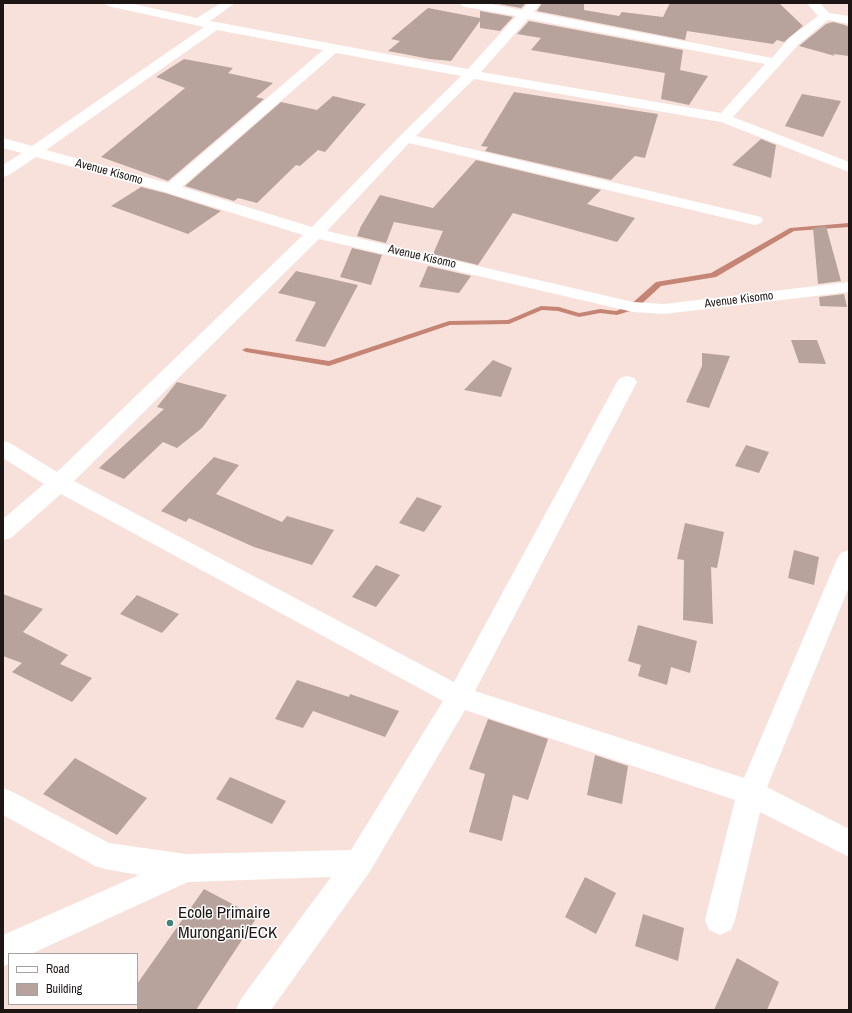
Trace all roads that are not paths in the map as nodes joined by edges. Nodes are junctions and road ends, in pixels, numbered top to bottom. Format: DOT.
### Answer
graph roads {
  1 [pos="112,3"];
  2 [pos="229,3"];
  3 [pos="466,3"];
  4 [pos="813,3"];
  5 [pos="530,8"];
  6 [pos="825,16"];
  7 [pos="849,20"];
  8 [pos="200,22"];
  9 [pos="215,26"];
  10 [pos="334,48"];
  11 [pos="774,62"];
  12 [pos="471,74"];
  13 [pos="724,118"];
  14 [pos="406,138"];
  15 [pos="3,143"];
  16 [pos="35,151"];
  17 [pos="849,167"];
  18 [pos="3,172"];
  19 [pos="171,189"];
  20 [pos="755,220"];
  21 [pos="315,233"];
  22 [pos="849,287"];
  23 [pos="627,382"];
  24 [pos="3,448"];
  25 [pos="59,483"];
  26 [pos="3,532"];
  27 [pos="849,559"];
  28 [pos="459,697"];
  29 [pos="751,792"];
  30 [pos="3,800"];
  31 [pos="849,844"];
  32 [pos="359,863"];
  33 [pos="186,868"];
  34 [pos="720,920"];
  35 [pos="3,950"];
  36 [pos="252,1010"];
  1 -- 8 [label="street"];
  2 -- 8 [label="street"];
  3 -- 5 [label="street"];
  4 -- 6 [label="street"];
  5 -- 11 [label="street"];
  5 -- 12 [label="street"];
  6 -- 7 [label="street"];
  6 -- 11 [label="street"];
  8 -- 9 [label="street"];
  9 -- 10 [label="street"];
  9 -- 16 [label="street"];
  10 -- 12 [label="street"];
  10 -- 19 [label="street"];
  11 -- 13 [label="street"];
  12 -- 13 [label="street"];
  12 -- 14 [label="street"];
  13 -- 17 [label="street"];
  14 -- 20 [label="street"];
  14 -- 21 [label="street"];
  15 -- 16 [label="street, Avenue Kisomo"];
  16 -- 18 [label="street"];
  16 -- 19 [label="street, Avenue Kisomo"];
  19 -- 21 [label="street, Avenue Kisomo"];
  21 -- 22 [label="street, Avenue Kisomo"];
  21 -- 25 [label="street"];
  23 -- 28 [label="street"];
  24 -- 25 [label="street"];
  25 -- 26 [label="street"];
  25 -- 28 [label="street"];
  27 -- 29 [label="street"];
  28 -- 29 [label="street"];
  28 -- 32 [label="street"];
  29 -- 31 [label="street"];
  29 -- 34 [label="street"];
  30 -- 33 [label="street"];
  32 -- 33 [label="street"];
  32 -- 36 [label="street"];
  33 -- 35 [label="street"];
}
